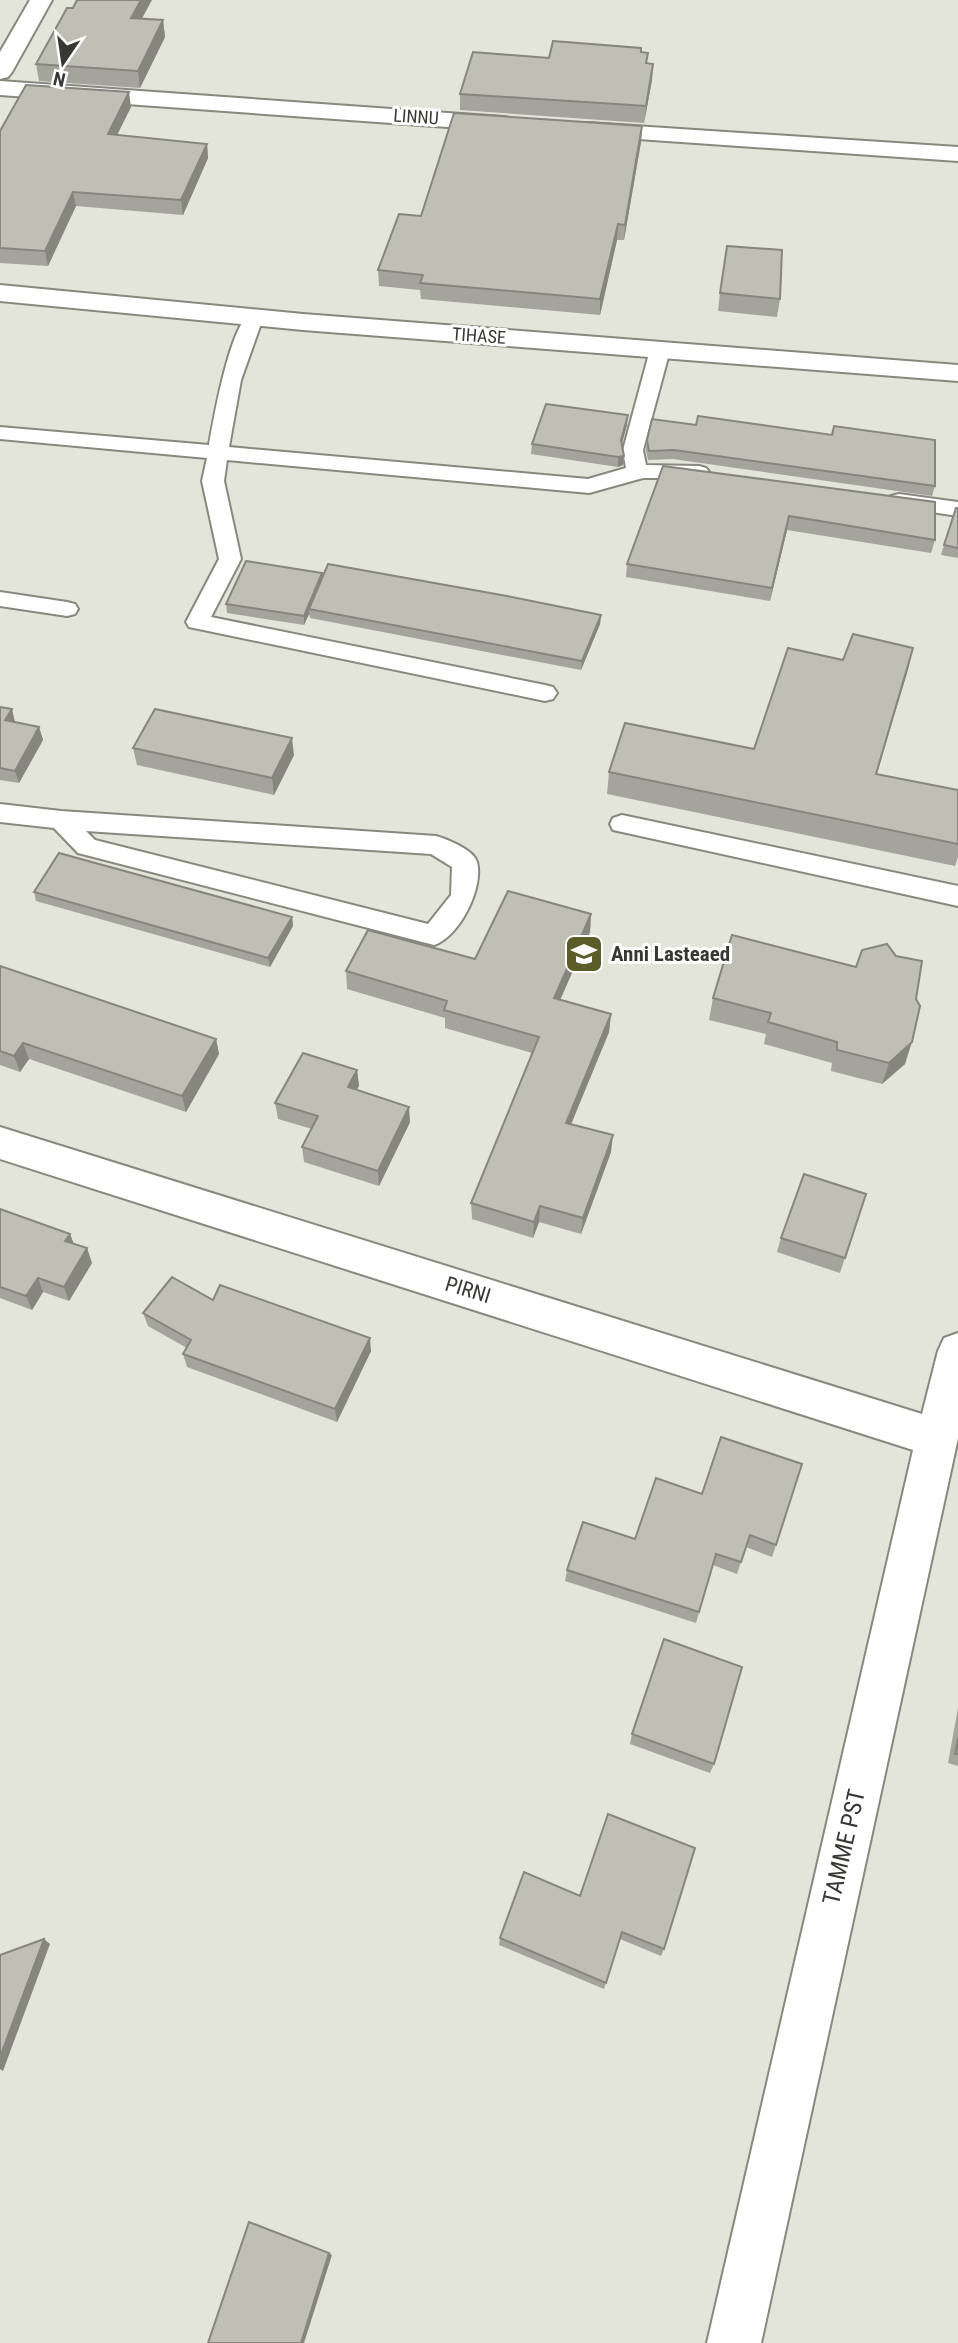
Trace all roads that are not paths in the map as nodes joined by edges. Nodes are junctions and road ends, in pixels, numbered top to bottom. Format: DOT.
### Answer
graph roads {
  1 [pos="41,0"];
  2 [pos="0,72"];
  3 [pos="0,88"];
  4 [pos="525,125"];
  5 [pos="567,128"];
  6 [pos="958,153"];
  7 [pos="0,293"];
  8 [pos="253,318"];
  9 [pos="660,350"];
  10 [pos="958,373"];
  11 [pos="0,433"];
  12 [pos="219,452"];
  13 [pos="637,470"];
  14 [pos="713,475"];
  15 [pos="876,498"];
  16 [pos="958,509"];
  17 [pos="0,599"];
  18 [pos="67,610"];
  19 [pos="545,693"];
  20 [pos="0,813"];
  21 [pos="61,820"];
  22 [pos="622,824"];
  23 [pos="958,896"];
  24 [pos="0,1143"];
  25 [pos="958,1352"];
  26 [pos="947,1442"];
  27 [pos="734,2343"];
  1 -- 2 [label="street"];
  3 -- 4 [label="street, LINNU"];
  5 -- 6 [label="street"];
  7 -- 8 [label="street, TIHASE"];
  8 -- 9 [label="street, TIHASE"];
  8 -- 12 [label="lane"];
  9 -- 10 [label="street, TIHASE"];
  9 -- 13 [label="lane"];
  11 -- 12 [label="lane"];
  12 -- 13 [label="lane"];
  12 -- 19 [label="lane"];
  13 -- 14 [label="lane"];
  15 -- 16 [label="lane"];
  17 -- 18 [label="lane"];
  20 -- 21 [label="lane"];
  21 -- 21 [label="lane"];
  22 -- 23 [label="lane"];
  24 -- 26 [label="street, PIRNI"];
  25 -- 26 [label="street, TAMME PST"];
  26 -- 27 [label="street, TAMME PST"];
}
